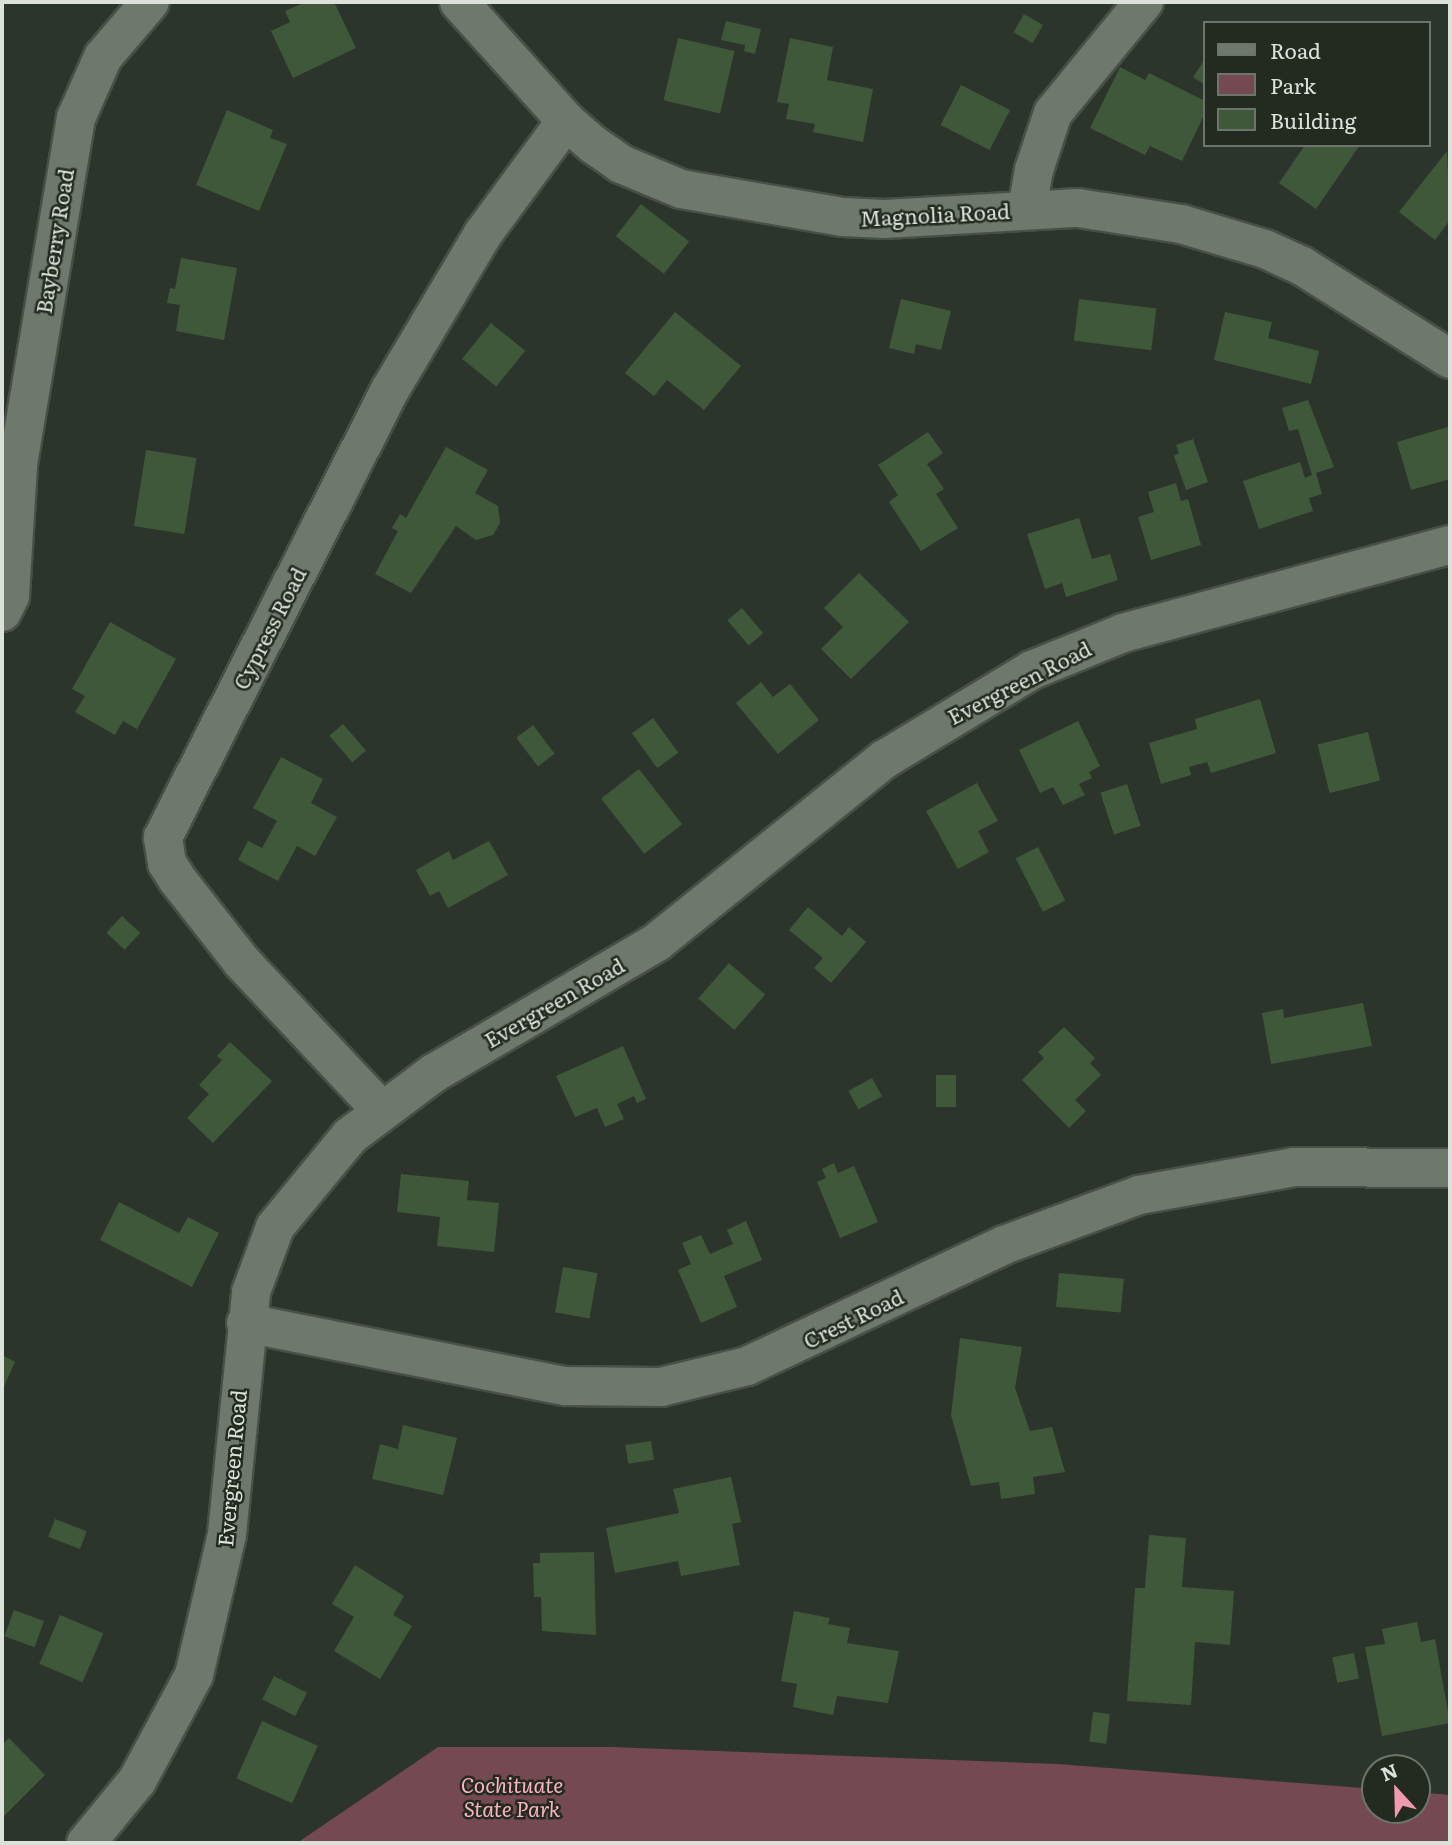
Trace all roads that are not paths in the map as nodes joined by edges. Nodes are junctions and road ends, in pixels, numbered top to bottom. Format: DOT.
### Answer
graph roads {
  1 [pos="150,2"];
  2 [pos="459,2"];
  3 [pos="1144,2"];
  4 [pos="566,121"];
  5 [pos="1027,209"];
  6 [pos="1450,359"];
  7 [pos="8,502"];
  8 [pos="1450,545"];
  9 [pos="2,612"];
  10 [pos="381,1110"];
  11 [pos="1450,1168"];
  12 [pos="246,1323"];
  13 [pos="86,1843"];
  1 -- 7 [label="street, Bayberry Road"];
  2 -- 4 [label="street, Magnolia Road"];
  3 -- 5 [label="street"];
  4 -- 5 [label="street, Magnolia Road"];
  4 -- 10 [label="street, Cypress Road"];
  5 -- 6 [label="street, Magnolia Road"];
  7 -- 9 [label="street, Bayberry Road"];
  8 -- 10 [label="street, Evergreen Road"];
  10 -- 12 [label="street, Evergreen Road"];
  11 -- 12 [label="street, Crest Road"];
  12 -- 13 [label="street, Evergreen Road"];
}
